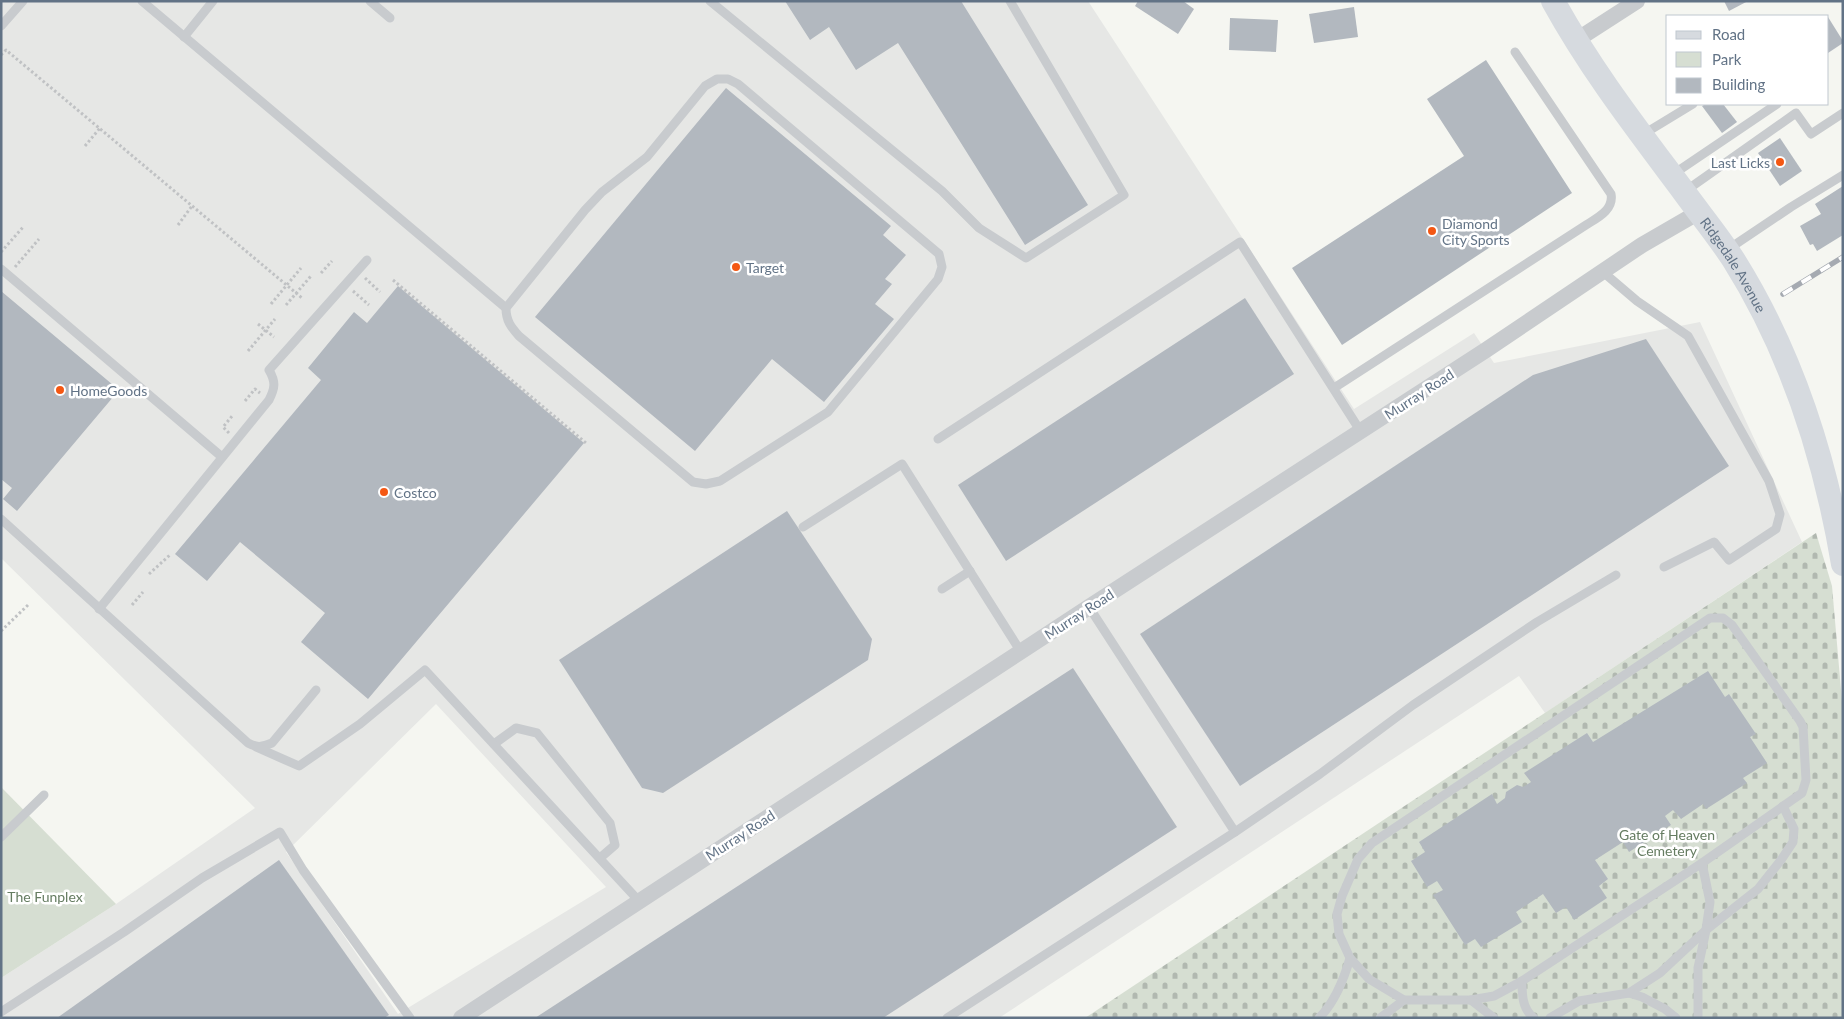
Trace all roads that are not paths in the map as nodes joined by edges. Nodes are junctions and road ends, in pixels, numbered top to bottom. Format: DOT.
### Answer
graph roads {
  1 [pos="23,1"];
  2 [pos="142,1"];
  3 [pos="213,1"];
  4 [pos="370,1"];
  5 [pos="710,1"];
  6 [pos="1010,1"];
  7 [pos="1553,1"];
  8 [pos="1637,1"];
  9 [pos="390,18"];
  10 [pos="3,19"];
  11 [pos="184,36"];
  12 [pos="1575,41"];
  13 [pos="1515,52"];
  14 [pos="1691,105"];
  15 [pos="1776,105"];
  16 [pos="1843,113"];
  17 [pos="1642,135"];
  18 [pos="1843,175"];
  19 [pos="1678,184"];
  20 [pos="1699,212"];
  21 [pos="1727,250"];
  22 [pos="366,260"];
  23 [pos="1,269"];
  24 [pos="1603,272"];
  25 [pos="506,308"];
  26 [pos="1334,388"];
  27 [pos="1361,432"];
  28 [pos="938,439"];
  29 [pos="222,457"];
  30 [pos="1,520"];
  31 [pos="803,527"];
  32 [pos="1843,564"];
  33 [pos="1664,568"];
  34 [pos="970,571"];
  35 [pos="1616,575"];
  36 [pos="942,590"];
  37 [pos="1089,607"];
  38 [pos="100,608"];
  39 [pos="1021,652"];
  40 [pos="316,690"];
  41 [pos="494,744"];
  42 [pos="256,747"];
  43 [pos="44,795"];
  44 [pos="1784,806"];
  45 [pos="1235,832"];
  46 [pos="1,837"];
  47 [pos="600,858"];
  48 [pos="1702,863"];
  49 [pos="639,901"];
  50 [pos="1706,930"];
  51 [pos="1350,958"];
  52 [pos="1522,981"];
  53 [pos="1629,993"];
  54 [pos="1404,1000"];
  55 [pos="1471,1000"];
  56 [pos="1,1012"];
  57 [pos="410,1018"];
  58 [pos="461,1018"];
  59 [pos="947,1018"];
  60 [pos="1319,1018"];
  61 [pos="1380,1018"];
  62 [pos="1494,1018"];
  63 [pos="1534,1018"];
  64 [pos="1550,1018"];
  65 [pos="1676,1018"];
  66 [pos="1698,1018"];
  1 -- 10 [label="lane"];
  2 -- 11 [label="lane"];
  3 -- 11 [label="lane"];
  4 -- 9 [label="lane"];
  5 -- 6 [label="lane"];
  7 -- 12 [label="main road, Ridgedale Avenue"];
  8 -- 12 [label="street"];
  11 -- 25 [label="lane"];
  12 -- 17 [label="main road, Ridgedale Avenue"];
  13 -- 26 [label="lane"];
  14 -- 17 [label="lane"];
  15 -- 19 [label="lane"];
  16 -- 19 [label="lane"];
  17 -- 19 [label="main road, Ridgedale Avenue"];
  18 -- 21 [label="lane"];
  19 -- 20 [label="main road, Ridgedale Avenue"];
  20 -- 21 [label="main road, Ridgedale Avenue"];
  20 -- 24 [label="street, Murray Road"];
  21 -- 32 [label="main road, Ridgedale Avenue"];
  22 -- 29 [label="lane"];
  23 -- 29 [label="lane"];
  24 -- 27 [label="street, Murray Road"];
  24 -- 33 [label="lane"];
  25 -- 25 [label="lane"];
  26 -- 27 [label="lane"];
  26 -- 28 [label="lane"];
  27 -- 37 [label="street, Murray Road"];
  29 -- 38 [label="lane"];
  30 -- 38 [label="lane"];
  31 -- 34 [label="lane"];
  34 -- 36 [label="lane"];
  34 -- 39 [label="lane"];
  35 -- 45 [label="lane"];
  37 -- 39 [label="street, Murray Road"];
  37 -- 45 [label="lane"];
  38 -- 42 [label="lane"];
  39 -- 49 [label="street, Murray Road"];
  40 -- 42 [label="lane"];
  41 -- 42 [label="lane"];
  41 -- 47 [label="lane"];
  41 -- 47 [label="lane"];
  43 -- 46 [label="lane"];
  44 -- 48 [label="lane"];
  44 -- 50 [label="lane"];
  44 -- 51 [label="lane"];
  45 -- 59 [label="lane"];
  47 -- 49 [label="lane"];
  48 -- 50 [label="lane"];
  48 -- 52 [label="lane"];
  49 -- 58 [label="street, Murray Road"];
  50 -- 53 [label="lane"];
  50 -- 66 [label="lane"];
  51 -- 54 [label="lane"];
  51 -- 60 [label="lane"];
  52 -- 55 [label="lane"];
  52 -- 63 [label="lane"];
  53 -- 64 [label="lane"];
  53 -- 65 [label="lane"];
  54 -- 55 [label="lane"];
  54 -- 61 [label="lane"];
  55 -- 62 [label="lane"];
  56 -- 57 [label="lane"];
}
